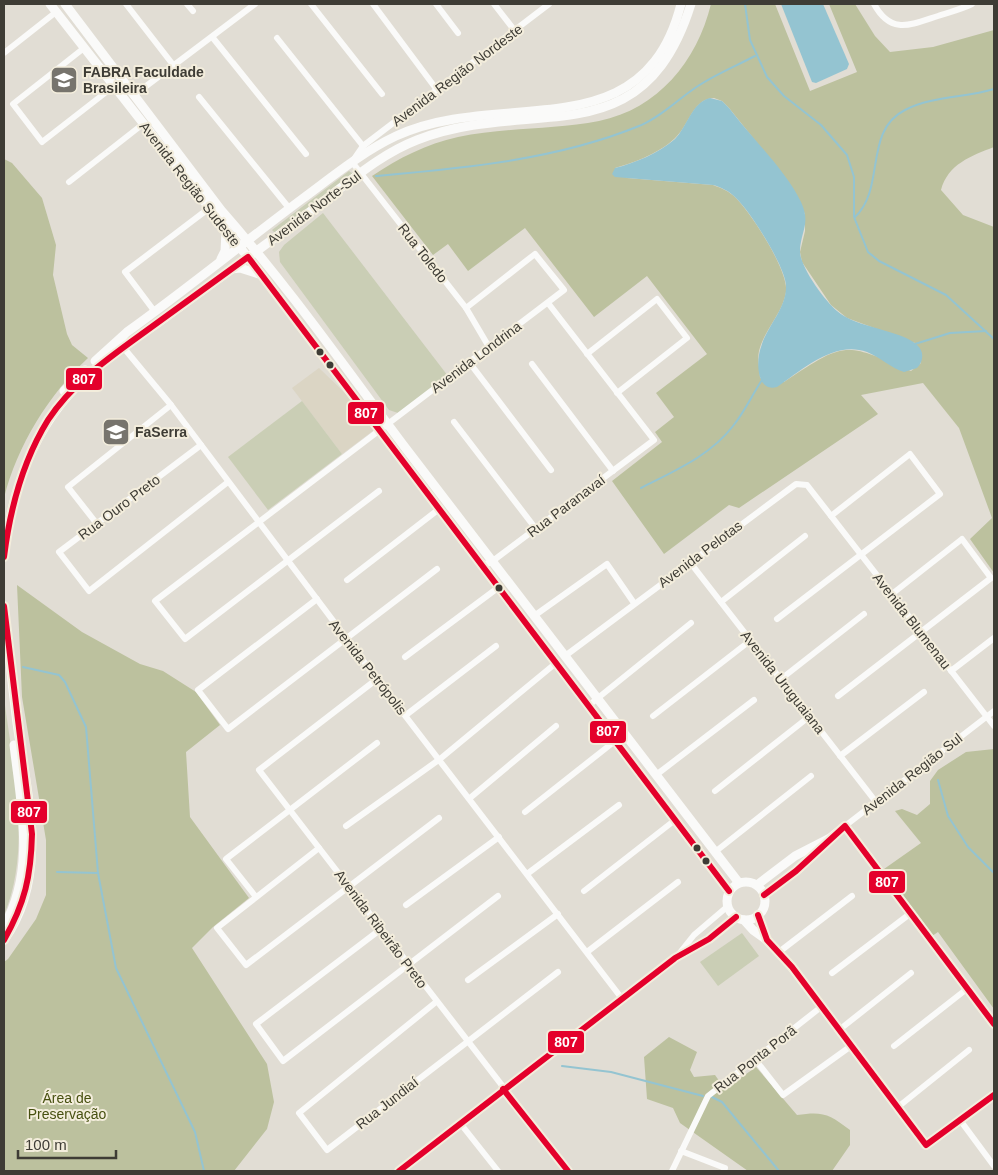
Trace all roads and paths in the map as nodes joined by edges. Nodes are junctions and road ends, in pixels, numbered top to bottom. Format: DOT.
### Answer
graph roads {
  1 [pos="50,4"];
  2 [pos="65,4"];
  3 [pos="126,4"];
  4 [pos="187,4"];
  5 [pos="252,4"];
  6 [pos="312,4"];
  7 [pos="373,4"];
  8 [pos="436,4"];
  9 [pos="494,4"];
  10 [pos="549,4"];
  11 [pos="681,4"];
  12 [pos="691,4"];
  13 [pos="874,4"];
  14 [pos="970,4"];
  15 [pos="56,12"];
  16 [pos="193,12"];
  17 [pos="515,31"];
  18 [pos="458,33"];
  19 [pos="213,38"];
  20 [pos="277,38"];
  21 [pos="84,48"];
  22 [pos="4,52"];
  23 [pos="174,66"];
  24 [pos="114,86"];
  25 [pos="437,90"];
  26 [pos="382,94"];
  27 [pos="133,96"];
  28 [pos="199,97"];
  29 [pos="143,124"];
  30 [pos="363,146"];
  31 [pos="306,154"];
  32 [pos="352,162"];
  33 [pos="361,173"];
  34 [pos="69,182"];
  35 [pos="289,208"];
  36 [pos="208,209"];
  37 [pos="236,227"];
  38 [pos="265,227"];
  39 [pos="226,230"];
  40 [pos="248,239"];
  41 [pos="272,240"];
  42 [pos="239,247"];
  43 [pos="257,251"];
  44 [pos="248,257"];
  45 [pos="220,261"];
  46 [pos="266,263"];
  47 [pos="231,269"];
  48 [pos="261,275"];
  49 [pos="548,303"];
  50 [pos="466,308"];
  51 [pos="303,310"];
  52 [pos="155,312"];
  53 [pos="293,318"];
  54 [pos="317,327"];
  55 [pos="127,332"];
  56 [pos="306,336"];
  57 [pos="123,346"];
  58 [pos="489,347"];
  59 [pos="587,354"];
  60 [pos="469,362"];
  61 [pos="532,364"];
  62 [pos="617,392"];
  63 [pos="171,405"];
  64 [pos="454,422"];
  65 [pos="388,424"];
  66 [pos="379,431"];
  67 [pos="200,445"];
  68 [pos="551,470"];
  69 [pos="613,471"];
  70 [pos="228,482"];
  71 [pos="379,491"];
  72 [pos="439,509"];
  73 [pos="831,516"];
  74 [pos="4,520"];
  75 [pos="258,521"];
  76 [pos="97,524"];
  77 [pos="536,529"];
  78 [pos="805,536"];
  79 [pos="861,554"];
  80 [pos="4,557"];
  81 [pos="477,558"];
  82 [pos="288,560"];
  83 [pos="492,561"];
  84 [pos="690,561"];
  85 [pos="437,569"];
  86 [pos="347,580"];
  87 [pos="500,587"];
  88 [pos="892,594"];
  89 [pos="507,597"];
  90 [pos="521,598"];
  91 [pos="317,600"];
  92 [pos="721,602"];
  93 [pos="634,603"];
  94 [pos="4,606"];
  95 [pos="864,614"];
  96 [pos="534,616"];
  97 [pos="777,619"];
  98 [pos="690,623"];
  99 [pos="922,633"];
  100 [pos="994,638"];
  101 [pos="346,639"];
  102 [pos="751,640"];
  103 [pos="496,646"];
  104 [pos="4,653"];
  105 [pos="565,656"];
  106 [pos="405,657"];
  107 [pos="556,663"];
  108 [pos="952,671"];
  109 [pos="377,679"];
  110 [pos="781,680"];
  111 [pos="924,692"];
  112 [pos="838,696"];
  113 [pos="598,698"];
  114 [pos="754,700"];
  115 [pos="588,706"];
  116 [pos="994,711"];
  117 [pos="406,715"];
  118 [pos="653,716"];
  119 [pos="810,716"];
  120 [pos="987,716"];
  121 [pos="556,726"];
  122 [pos="994,726"];
  123 [pos="615,741"];
  124 [pos="377,743"];
  125 [pos="840,756"];
  126 [pos="440,758"];
  127 [pos="656,775"];
  128 [pos="811,776"];
  129 [pos="715,791"];
  130 [pos="470,798"];
  131 [pos="876,802"];
  132 [pos="618,805"];
  133 [pos="289,809"];
  134 [pos="526,812"];
  135 [pos="439,818"];
  136 [pos="676,820"];
  137 [pos="346,826"];
  138 [pos="845,826"];
  139 [pos="499,837"];
  140 [pos="830,838"];
  141 [pos="319,848"];
  142 [pos="715,852"];
  143 [pos="527,874"];
  144 [pos="678,882"];
  145 [pos="739,883"];
  146 [pos="757,885"];
  147 [pos="349,887"];
  148 [pos="584,891"];
  149 [pos="729,891"];
  150 [pos="764,895"];
  151 [pos="498,896"];
  152 [pos="852,896"];
  153 [pos="256,897"];
  154 [pos="406,905"];
  155 [pos="728,906"];
  156 [pos="911,913"];
  157 [pos="558,914"];
  158 [pos="758,915"];
  159 [pos="740,918"];
  160 [pos="4,926"];
  161 [pos="381,929"];
  162 [pos="4,940"];
  163 [pos="768,940"];
  164 [pos="587,952"];
  165 [pos="779,952"];
  166 [pos="676,958"];
  167 [pos="408,964"];
  168 [pos="558,972"];
  169 [pos="832,973"];
  170 [pos="911,973"];
  171 [pos="468,980"];
  172 [pos="968,988"];
  173 [pos="623,1000"];
  174 [pos="436,1002"];
  175 [pos="821,1007"];
  176 [pos="994,1024"];
  177 [pos="839,1030"];
  178 [pos="466,1041"];
  179 [pos="851,1046"];
  180 [pos="894,1046"];
  181 [pos="969,1050"];
  182 [pos="754,1058"];
  183 [pos="503,1089"];
  184 [pos="994,1095"];
  185 [pos="898,1107"];
  186 [pos="960,1120"];
  187 [pos="460,1123"];
  188 [pos="681,1151"];
  189 [pos="994,1166"];
  190 [pos="725,1170"];
  191 [pos="399,1171"];
  192 [pos="498,1171"];
  193 [pos="568,1171"];
  194 [pos="672,1171"];
  1 -- 15 [label="street, Avenida Região Sudeste"];
  2 -- 27 [label="street, Avenida Região Sudeste"];
  3 -- 23 [label="street"];
  4 -- 16 [label="street"];
  5 -- 19 [label="street"];
  6 -- 26 [label="street"];
  7 -- 25 [label="street"];
  8 -- 18 [label="street"];
  9 -- 17 [label="street"];
  10 -- 17 [label="street, Avenida Região Nordeste"];
  11 -- 32 [label="street, Avenida Norte-Sul"];
  12 -- 33 [label="street, Avenida Norte-Sul"];
  13 -- 14 [label="street"];
  15 -- 21 [label="street, Avenida Região Sudeste"];
  15 -- 22 [label="street"];
  17 -- 25 [label="street, Avenida Região Nordeste"];
  19 -- 23 [label="street"];
  19 -- 31 [label="street"];
  20 -- 30 [label="street"];
  21 -- 24 [label="street, Avenida Região Sudeste"];
  21 -- 24 [label="street"];
  23 -- 27 [label="street"];
  24 -- 29 [label="street, Avenida Região Sudeste"];
  25 -- 30 [label="street, Avenida Região Nordeste"];
  27 -- 37 [label="street, Avenida Região Sudeste"];
  28 -- 35 [label="street"];
  29 -- 34 [label="street"];
  29 -- 36 [label="street, Avenida Região Sudeste"];
  30 -- 32 [label="street, Avenida Região Nordeste"];
  32 -- 33 [label="street, Rua Toledo"];
  32 -- 35 [label="street, Avenida Norte-Sul"];
  33 -- 41 [label="street, Avenida Norte-Sul"];
  33 -- 50 [label="street, Rua Toledo"];
  35 -- 38 [label="street, Avenida Norte-Sul"];
  36 -- 39 [label="street, Avenida Região Sudeste"];
  36 -- 52 [label="street"];
  37 -- 38 [label="street"];
  37 -- 40 [label="street, Avenida Região Sudeste"];
  38 -- 40 [label="street, Avenida Norte-Sul"];
  39 -- 42 [label="street, Avenida Região Sudeste"];
  39 -- 45 [label="street"];
  40 -- 42 [label="street, Avenida Norte-Sul"];
  40 -- 43 [label="street, Avenida Região Sudeste"];
  41 -- 43 [label="street, Avenida Norte-Sul"];
  41 -- 46 [label="street"];
  42 -- 44 [label="street, Avenida Região Sudeste"];
  42 -- 45 [label="street, Avenida Norte-Sul"];
  43 -- 44 [label="street, Avenida Norte-Sul"];
  43 -- 46 [label="street, Avenida Região Sudeste"];
  44 -- 47 [label="street, Avenida Norte-Sul"];
  44 -- 48 [label="street, Avenida Região Sudeste"];
  45 -- 52 [label="street, Avenida Norte-Sul"];
  46 -- 51 [label="street, Avenida Região Sudeste"];
  47 -- 48 [label="street"];
  47 -- 57 [label="street, Avenida Norte-Sul"];
  48 -- 53 [label="street, Avenida Região Sudeste"];
  49 -- 50 [label="street, Avenida Londrina"];
  49 -- 58 [label="street, Avenida Londrina"];
  49 -- 59 [label="street"];
  50 -- 58 [label="street, Rua Toledo"];
  51 -- 53 [label="street"];
  51 -- 54 [label="street, Avenida Região Sudeste"];
  52 -- 55 [label="street, Avenida Norte-Sul"];
  53 -- 56 [label="street, Avenida Região Sudeste"];
  54 -- 56 [label="street"];
  54 -- 65 [label="street, Avenida Região Sudeste"];
  55 -- 57 [label="street"];
  55 -- 74 [label="street, Avenida Norte-Sul"];
  56 -- 66 [label="street, Avenida Região Sudeste"];
  57 -- 63 [label="street, Avenida Petrópolis"];
  57 -- 80 [label="street, Avenida Norte-Sul"];
  58 -- 60 [label="street, Avenida Londrina"];
  59 -- 62 [label="street"];
  59 -- 62 [label="street"];
  60 -- 65 [label="street, Avenida Londrina"];
  60 -- 68 [label="street"];
  61 -- 69 [label="street"];
  62 -- 69 [label="street, Rua Paranavaí"];
  63 -- 67 [label="street, Avenida Petrópolis"];
  63 -- 76 [label="street"];
  64 -- 77 [label="street"];
  65 -- 66 [label="street, Avenida Londrina"];
  65 -- 83 [label="street, Avenida Região Sudeste"];
  66 -- 72 [label="street, Avenida Região Sudeste"];
  66 -- 75 [label="street, Avenida Londrina"];
  67 -- 70 [label="street, Avenida Petrópolis"];
  67 -- 76 [label="street, Rua Ouro Preto"];
  69 -- 77 [label="street, Rua Paranavaí"];
  70 -- 75 [label="street, Avenida Petrópolis"];
  70 -- 76 [label="street, Rua Ouro Preto"];
  71 -- 82 [label="street"];
  72 -- 81 [label="street, Avenida Região Sudeste"];
  72 -- 86 [label="street"];
  73 -- 79 [label="street, Avenida Blumenau"];
  73 -- 79 [label="street"];
  73 -- 84 [label="street, Avenida Pelotas"];
  75 -- 82 [label="street, Avenida Petrópolis"];
  75 -- 82 [label="street, Avenida Londrina"];
  77 -- 83 [label="street, Rua Paranavaí"];
  78 -- 92 [label="street"];
  79 -- 88 [label="street, Avenida Blumenau"];
  79 -- 97 [label="street"];
  81 -- 83 [label="street"];
  81 -- 87 [label="street, Avenida Região Sudeste"];
  82 -- 91 [label="street, Avenida Petrópolis"];
  83 -- 90 [label="street, Avenida Região Sudeste"];
  84 -- 92 [label="street, Avenida Uruguaiana"];
  84 -- 93 [label="street, Avenida Pelotas"];
  85 -- 101 [label="street"];
  87 -- 89 [label="street, Avenida Região Sudeste"];
  87 -- 106 [label="street"];
  88 -- 99 [label="street, Avenida Blumenau"];
  88 -- 99 [label="street"];
  89 -- 90 [label="street"];
  89 -- 107 [label="street, Avenida Região Sudeste"];
  90 -- 96 [label="street, Avenida Região Sudeste"];
  91 -- 101 [label="street, Avenida Petrópolis"];
  91 -- 101 [label="street"];
  92 -- 102 [label="street, Avenida Uruguaiana"];
  93 -- 96 [label="street"];
  93 -- 105 [label="street, Avenida Pelotas"];
  94 -- 162 [label="street"];
  95 -- 110 [label="street"];
  96 -- 105 [label="street, Avenida Região Sudeste"];
  98 -- 113 [label="street"];
  99 -- 108 [label="street, Avenida Blumenau"];
  99 -- 112 [label="street"];
  100 -- 108 [label="street"];
  101 -- 109 [label="street, Avenida Petrópolis"];
  102 -- 110 [label="street, Avenida Uruguaiana"];
  102 -- 118 [label="street"];
  103 -- 117 [label="street"];
  104 -- 160 [label="street"];
  105 -- 113 [label="street, Avenida Região Sudeste"];
  107 -- 115 [label="street, Avenida Região Sudeste"];
  107 -- 126 [label="street"];
  108 -- 120 [label="street, Avenida Blumenau"];
  109 -- 117 [label="street, Avenida Petrópolis"];
  109 -- 133 [label="street, Avenida Ribeirão Preto"];
  110 -- 119 [label="street, Avenida Uruguaiana"];
  111 -- 125 [label="street"];
  113 -- 115 [label="street"];
  113 -- 127 [label="street, Avenida Região Sudeste"];
  114 -- 127 [label="street"];
  115 -- 123 [label="street, Avenida Região Sudeste"];
  116 -- 120 [label="street, Avenida Região Sul"];
  117 -- 126 [label="street, Avenida Petrópolis"];
  119 -- 125 [label="street, Avenida Uruguaiana"];
  119 -- 129 [label="street"];
  120 -- 122 [label="street, Avenida Blumenau"];
  120 -- 131 [label="street, Avenida Região Sul"];
  121 -- 130 [label="street"];
  123 -- 134 [label="street"];
  123 -- 136 [label="street, Avenida Região Sudeste"];
  124 -- 133 [label="street"];
  125 -- 131 [label="street, Avenida Uruguaiana"];
  126 -- 130 [label="street, Avenida Petrópolis"];
  126 -- 137 [label="street"];
  127 -- 142 [label="street, Avenida Região Sudeste"];
  128 -- 142 [label="street"];
  130 -- 139 [label="street, Avenida Petrópolis"];
  131 -- 138 [label="street, Avenida Região Sul"];
  132 -- 143 [label="street"];
  133 -- 141 [label="street, Avenida Ribeirão Preto"];
  133 -- 153 [label="street"];
  135 -- 147 [label="street"];
  136 -- 148 [label="street"];
  136 -- 149 [label="street, Avenida Região Sudeste"];
  138 -- 140 [label="street, Avenida Região Sul"];
  138 -- 156 [label="street"];
  139 -- 143 [label="street, Avenida Petrópolis"];
  139 -- 154 [label="street"];
  140 -- 146 [label="street, Avenida Região Sul"];
  140 -- 150 [label="street, Avenida Região Sul"];
  141 -- 147 [label="street, Avenida Ribeirão Preto"];
  141 -- 153 [label="street"];
  142 -- 145 [label="street, Avenida Região Sudeste"];
  143 -- 157 [label="street, Avenida Petrópolis"];
  144 -- 164 [label="street"];
  145 -- 146 [label="street"];
  145 -- 149 [label="street"];
  146 -- 150 [label="street"];
  147 -- 153 [label="street"];
  147 -- 161 [label="street, Avenida Ribeirão Preto"];
  149 -- 155 [label="street"];
  150 -- 158 [label="street"];
  151 -- 167 [label="street"];
  152 -- 165 [label="street"];
  155 -- 159 [label="street"];
  155 -- 166 [label="street"];
  156 -- 169 [label="street"];
  156 -- 172 [label="street"];
  157 -- 164 [label="street, Avenida Petrópolis"];
  157 -- 171 [label="street"];
  158 -- 159 [label="street"];
  158 -- 163 [label="street"];
  159 -- 163 [label="street"];
  159 -- 166 [label="street"];
  161 -- 167 [label="street, Avenida Ribeirão Preto"];
  161 -- 167 [label="street"];
  163 -- 165 [label="street"];
  164 -- 173 [label="street, Avenida Petrópolis"];
  165 -- 175 [label="street"];
  166 -- 173 [label="street"];
  167 -- 174 [label="street, Avenida Ribeirão Preto"];
  168 -- 178 [label="street"];
  170 -- 177 [label="street"];
  172 -- 176 [label="street"];
  172 -- 180 [label="street"];
  173 -- 183 [label="street"];
  174 -- 178 [label="street, Avenida Ribeirão Preto"];
  174 -- 178 [label="street, Rua Jundiaí"];
  175 -- 177 [label="street"];
  175 -- 182 [label="street, Rua Ponta Porã"];
  177 -- 179 [label="street"];
  178 -- 183 [label="street, Avenida Ribeirão Preto"];
  179 -- 182 [label="street"];
  179 -- 185 [label="street"];
  181 -- 185 [label="street"];
  182 -- 188 [label="street, Rua Ponta Porã"];
  183 -- 187 [label="street"];
  183 -- 193 [label="street, Avenida Ribeirão Preto"];
  184 -- 186 [label="street"];
  185 -- 186 [label="street"];
  186 -- 189 [label="street"];
  187 -- 191 [label="street"];
  187 -- 192 [label="street"];
  188 -- 190 [label="street"];
  188 -- 194 [label="street, Rua Ponta Porã"];
}
